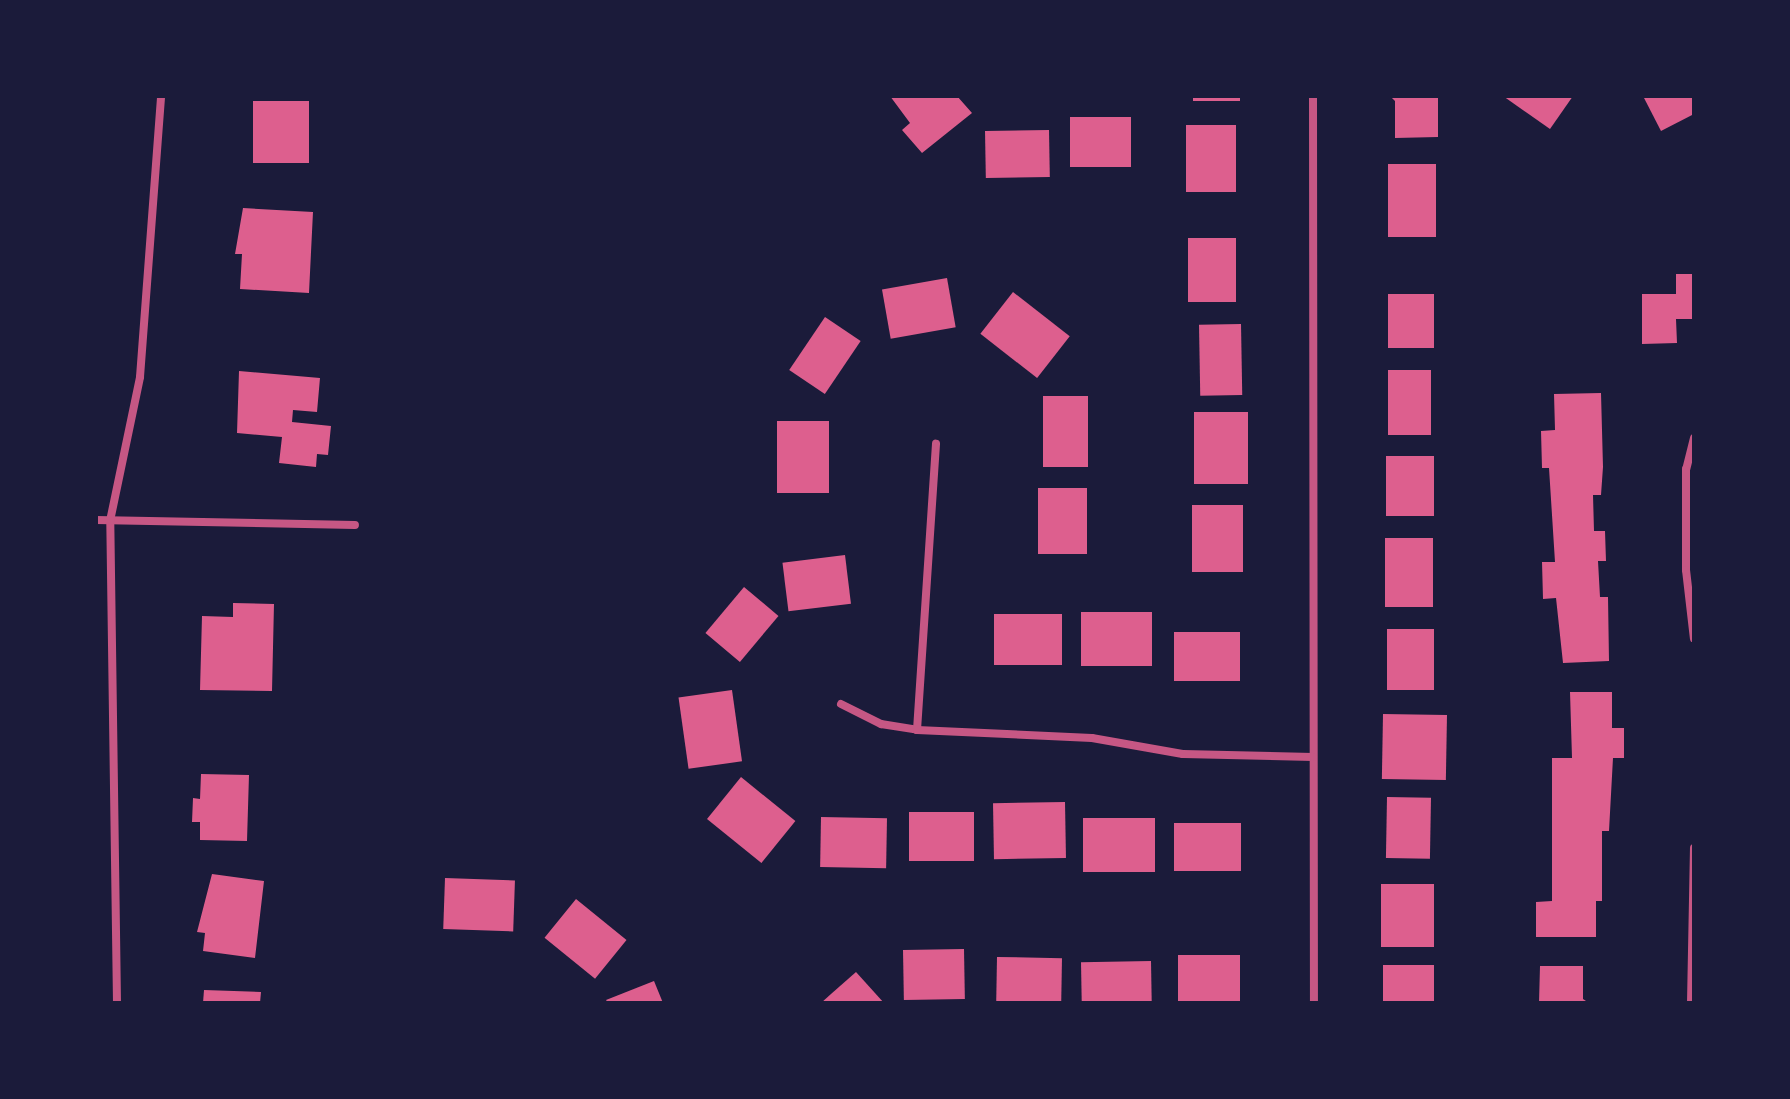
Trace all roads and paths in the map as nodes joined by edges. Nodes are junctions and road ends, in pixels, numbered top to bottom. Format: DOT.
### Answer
graph roads {
  1 [pos="161,96"];
  2 [pos="1313,96"];
  3 [pos="1694,438"];
  4 [pos="936,444"];
  5 [pos="96,520"];
  6 [pos="110,521"];
  7 [pos="355,525"];
  8 [pos="1694,639"];
  9 [pos="841,704"];
  10 [pos="917,730"];
  11 [pos="1313,757"];
  12 [pos="1694,848"];
  13 [pos="1692,982"];
  14 [pos="117,1003"];
  15 [pos="1314,1003"];
  16 [pos="1691,1003"];
  1 -- 6 [label="street"];
  2 -- 11 [label="street"];
  3 -- 8 [label="street"];
  4 -- 10 [label="street"];
  5 -- 6 [label="street"];
  6 -- 7 [label="street"];
  6 -- 14 [label="street"];
  9 -- 10 [label="street"];
  10 -- 11 [label="street"];
  11 -- 15 [label="street"];
  12 -- 13 [label="street"];
  13 -- 16 [label="street"];
}
